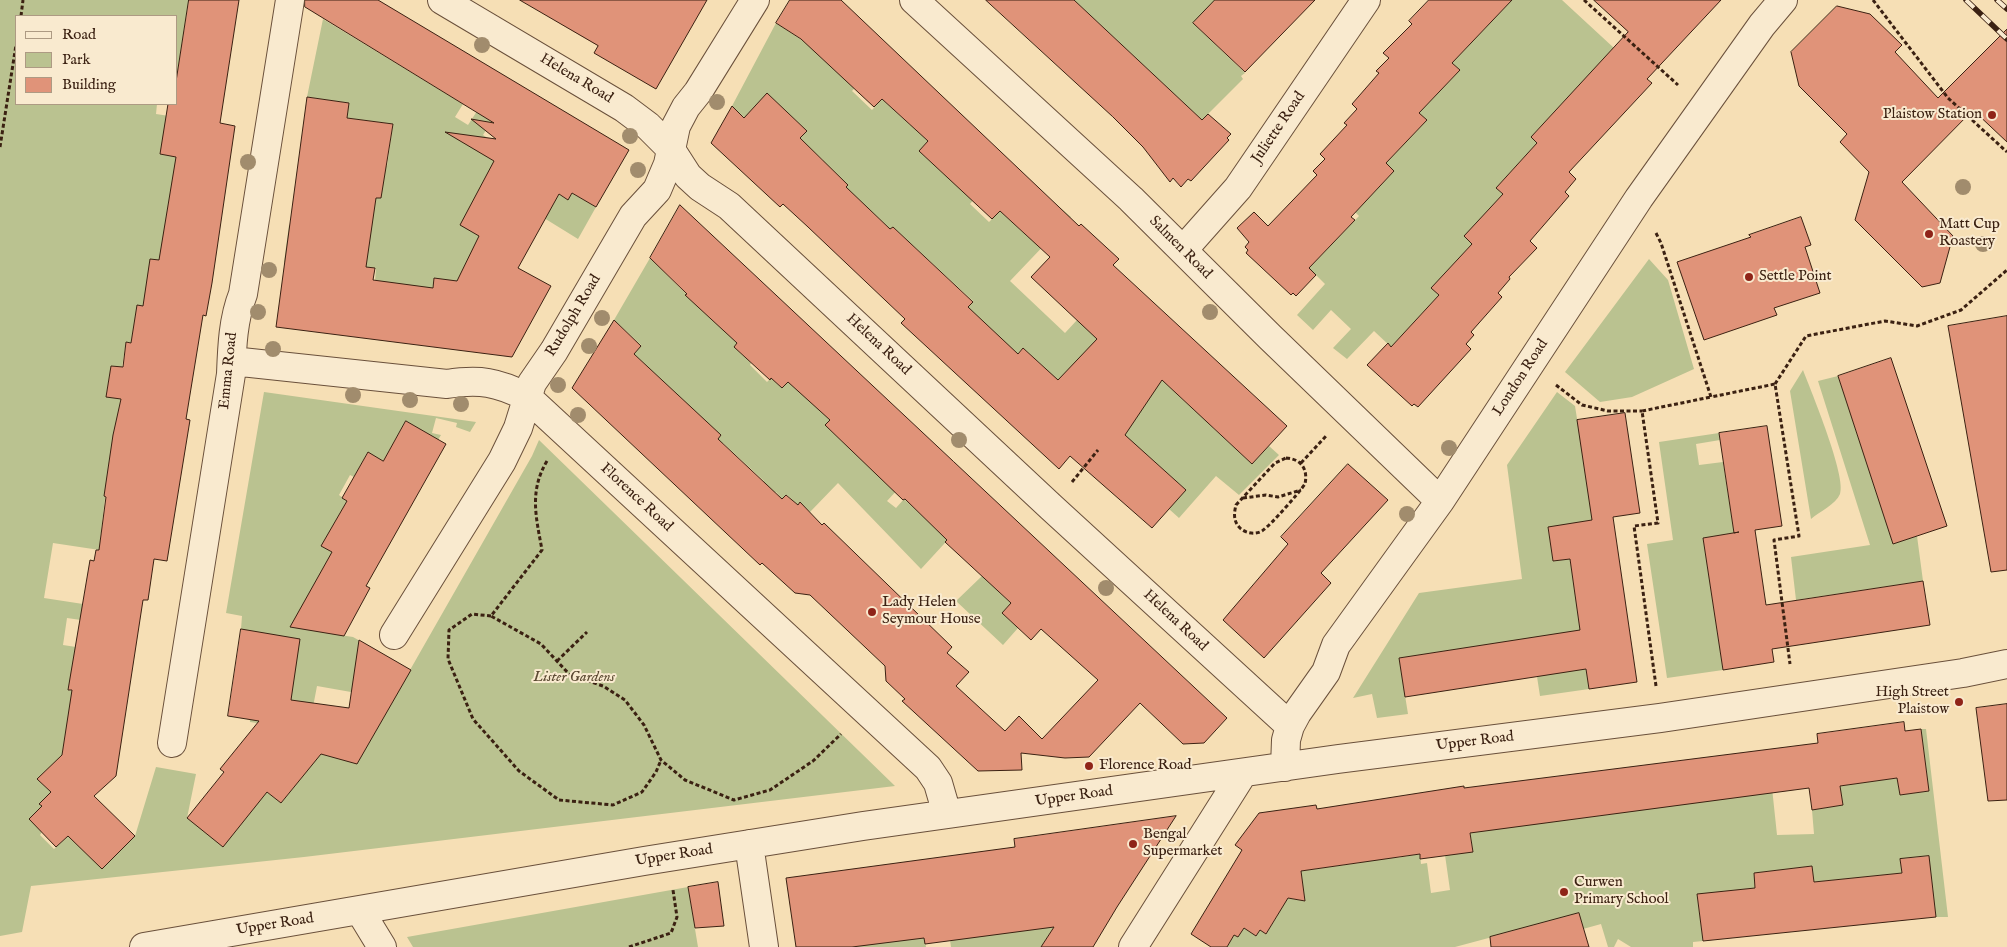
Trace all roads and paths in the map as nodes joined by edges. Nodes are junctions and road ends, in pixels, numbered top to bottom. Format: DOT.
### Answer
graph roads {
  1 [pos="23,0"];
  2 [pos="290,0"];
  3 [pos="442,0"];
  4 [pos="755,0"];
  5 [pos="914,0"];
  6 [pos="1366,0"];
  7 [pos="1584,0"];
  8 [pos="1783,0"];
  9 [pos="1873,0"];
  10 [pos="21,15"];
  11 [pos="15,50"];
  12 [pos="1703,108"];
  13 [pos="0,147"];
  14 [pos="670,148"];
  15 [pos="2007,152"];
  16 [pos="1639,198"];
  17 [pos="1182,250"];
  18 [pos="2007,270"];
  19 [pos="232,361"];
  20 [pos="1530,365"];
  21 [pos="1775,384"];
  22 [pos="527,397"];
  23 [pos="1711,397"];
  24 [pos="1642,411"];
  25 [pos="565,432"];
  26 [pos="1098,450"];
  27 [pos="1301,490"];
  28 [pos="1243,498"];
  29 [pos="1440,502"];
  30 [pos="1051,507"];
  31 [pos="1236,523"];
  32 [pos="1229,525"];
  33 [pos="491,616"];
  34 [pos="586,632"];
  35 [pos="394,635"];
  36 [pos="557,661"];
  37 [pos="2007,664"];
  38 [pos="1795,698"];
  39 [pos="866,712"];
  40 [pos="1660,718"];
  41 [pos="1290,726"];
  42 [pos="172,743"];
  43 [pos="661,760"];
  44 [pos="1285,767"];
  45 [pos="1242,773"];
  46 [pos="947,814"];
  47 [pos="749,844"];
  48 [pos="668,857"];
  49 [pos="360,911"];
  50 [pos="144,947"];
  51 [pos="382,947"];
  52 [pos="630,947"];
  53 [pos="764,947"];
  54 [pos="1133,947"];
  1 -- 10 [label="path"];
  2 -- 19 [label="street, Emma Road"];
  3 -- 14 [label="street, Helena Road"];
  4 -- 14 [label="street, Rudolph Road"];
  5 -- 17 [label="street, Salmen Road"];
  6 -- 17 [label="street, Juliette Road"];
  7 -- 12 [label="path"];
  8 -- 12 [label="street, London Road"];
  9 -- 15 [label="path"];
  11 -- 13 [label="path"];
  12 -- 16 [label="street, London Road"];
  14 -- 22 [label="street, Rudolph Road"];
  14 -- 30 [label="street, Helena Road"];
  16 -- 20 [label="street, London Road"];
  16 -- 23 [label="path"];
  17 -- 29 [label="street, Salmen Road"];
  18 -- 21 [label="path"];
  19 -- 22 [label="street, Florence Road"];
  19 -- 42 [label="street, Emma Road"];
  20 -- 24 [label="path"];
  20 -- 29 [label="street, London Road"];
  21 -- 23 [label="path"];
  21 -- 38 [label="path"];
  22 -- 25 [label="street, Florence Road"];
  22 -- 35 [label="street, Rudolph Road"];
  23 -- 24 [label="path"];
  24 -- 40 [label="path"];
  25 -- 33 [label="path"];
  25 -- 39 [label="street, Florence Road"];
  26 -- 30 [label="path"];
  27 -- 28 [label="path"];
  27 -- 28 [label="path"];
  27 -- 31 [label="path"];
  28 -- 31 [label="path"];
  29 -- 41 [label="street, London Road"];
  30 -- 41 [label="street, Helena Road"];
  31 -- 32 [label="path"];
  33 -- 36 [label="path"];
  33 -- 43 [label="path"];
  34 -- 36 [label="path"];
  36 -- 43 [label="path"];
  37 -- 38 [label="street, Upper Road"];
  38 -- 40 [label="street, Upper Road"];
  39 -- 43 [label="path"];
  39 -- 46 [label="street, Florence Road"];
  40 -- 44 [label="street, Upper Road"];
  41 -- 44 [label="street, London Road"];
  44 -- 45 [label="street, Upper Road"];
  45 -- 46 [label="street, Upper Road"];
  45 -- 54 [label="street"];
  46 -- 47 [label="street, Upper Road"];
  47 -- 48 [label="street, Upper Road"];
  47 -- 53 [label="street"];
  48 -- 49 [label="street, Upper Road"];
  48 -- 52 [label="path"];
  49 -- 50 [label="street, Upper Road"];
  49 -- 51 [label="street"];
}
